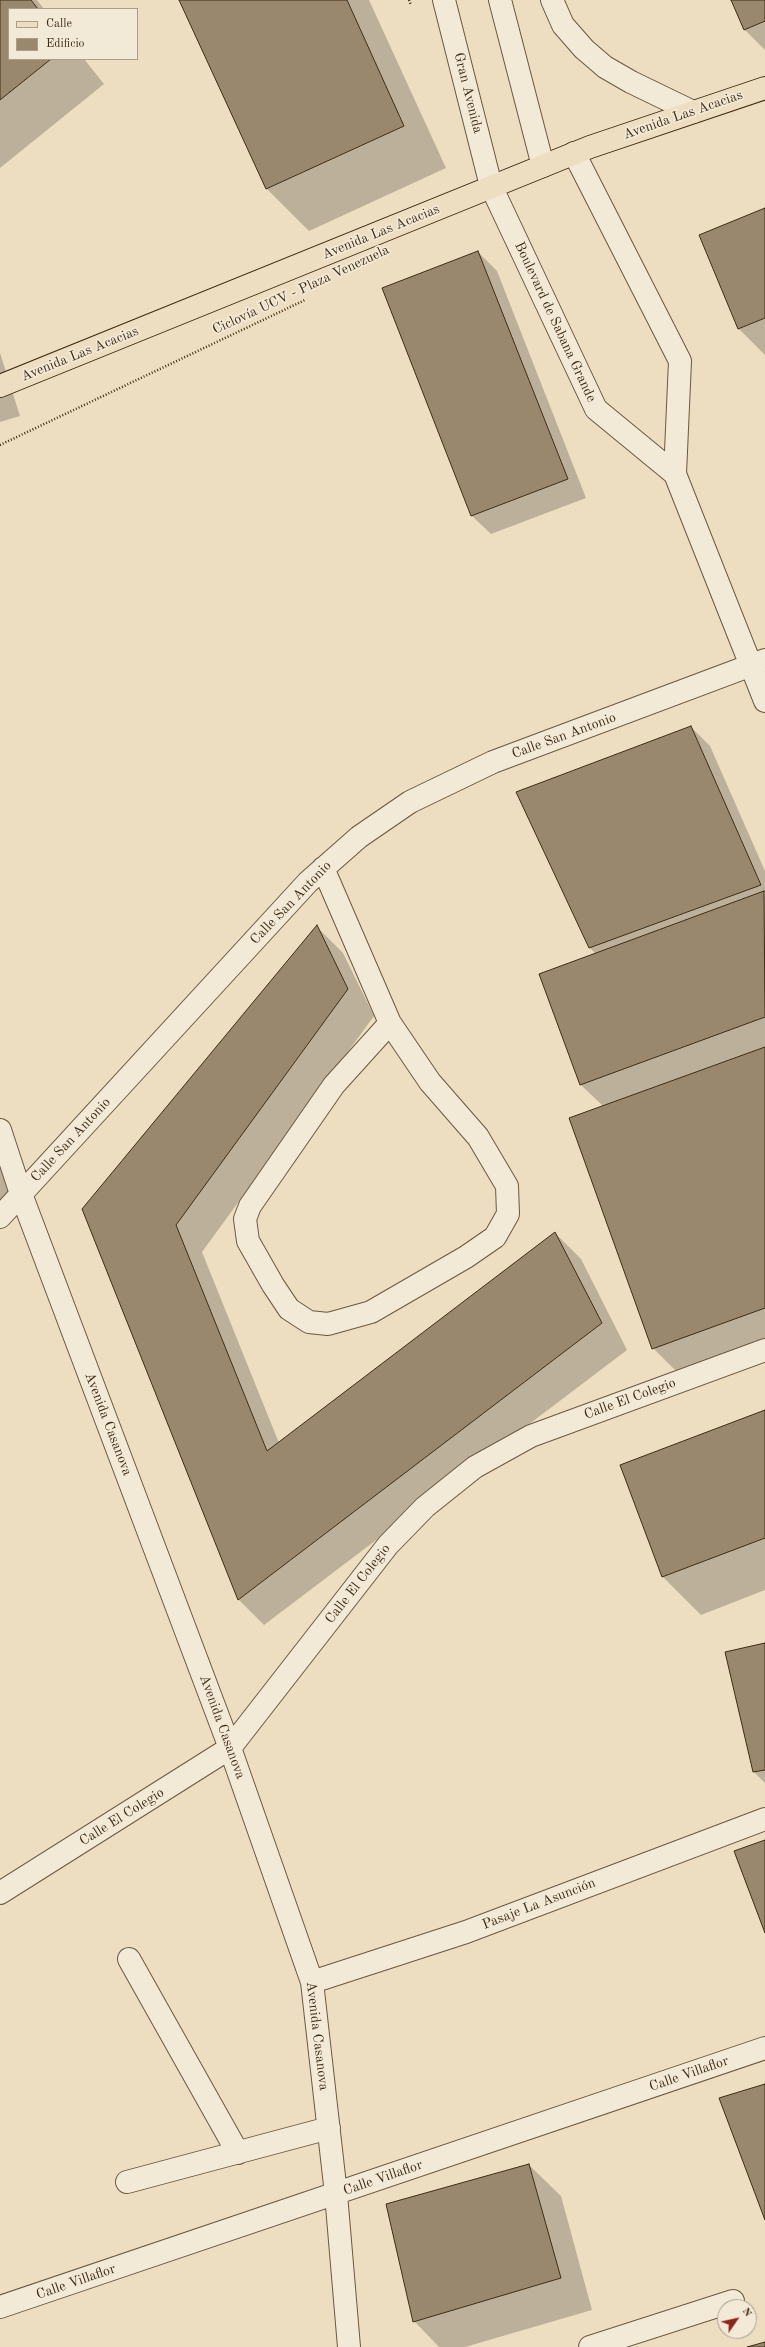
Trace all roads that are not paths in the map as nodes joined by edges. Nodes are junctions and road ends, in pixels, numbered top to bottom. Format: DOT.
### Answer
graph roads {
  1 [pos="444,0"];
  2 [pos="500,0"];
  3 [pos="552,0"];
  4 [pos="765,88"];
  5 [pos="693,112"];
  6 [pos="574,153"];
  7 [pos="544,166"];
  8 [pos="491,186"];
  9 [pos="0,386"];
  10 [pos="675,474"];
  11 [pos="758,662"];
  12 [pos="765,701"];
  13 [pos="323,868"];
  14 [pos="390,1023"];
  15 [pos="0,1130"];
  16 [pos="21,1194"];
  17 [pos="0,1217"];
  18 [pos="765,1350"];
  19 [pos="230,1748"];
  20 [pos="765,1819"];
  21 [pos="0,1894"];
  22 [pos="129,1959"];
  23 [pos="312,1982"];
  24 [pos="765,2048"];
  25 [pos="329,2128"];
  26 [pos="238,2153"];
  27 [pos="127,2182"];
  28 [pos="336,2194"];
  29 [pos="717,2306"];
  30 [pos="0,2307"];
  31 [pos="349,2347"];
  32 [pos="590,2347"];
  1 -- 8 [label="street, Gran Avenida"];
  2 -- 7 [label="street"];
  3 -- 5 [label="street"];
  4 -- 5 [label="main road, Avenida Las Acacias"];
  5 -- 6 [label="main road, Avenida Las Acacias"];
  6 -- 7 [label="main road, Avenida Las Acacias"];
  6 -- 10 [label="street, Boulevard de Sabana Grande"];
  7 -- 8 [label="main road, Avenida Las Acacias"];
  8 -- 9 [label="main road, Avenida Las Acacias"];
  8 -- 10 [label="street, Boulevard de Sabana Grande"];
  10 -- 11 [label="street, Boulevard de Sabana Grande"];
  11 -- 12 [label="street, Boulevard de Sabana Grande"];
  11 -- 13 [label="street, Calle San Antonio"];
  13 -- 14 [label="street"];
  13 -- 16 [label="street, Calle San Antonio"];
  14 -- 14 [label="street"];
  15 -- 16 [label="street, Avenida Casanova"];
  16 -- 17 [label="street, Calle San Antonio"];
  16 -- 19 [label="street, Avenida Casanova"];
  18 -- 19 [label="street, Calle El Colegio"];
  19 -- 21 [label="street, Calle El Colegio"];
  19 -- 23 [label="street, Avenida Casanova"];
  20 -- 23 [label="street, Pasaje La Asunción"];
  22 -- 26 [label="street"];
  23 -- 25 [label="street, Avenida Casanova"];
  24 -- 28 [label="street, Calle Villaflor"];
  25 -- 26 [label="street"];
  25 -- 28 [label="street, Avenida Casanova"];
  26 -- 27 [label="street"];
  28 -- 30 [label="street, Calle Villaflor"];
  28 -- 31 [label="street, Avenida Casanova"];
  29 -- 32 [label="street"];
}
